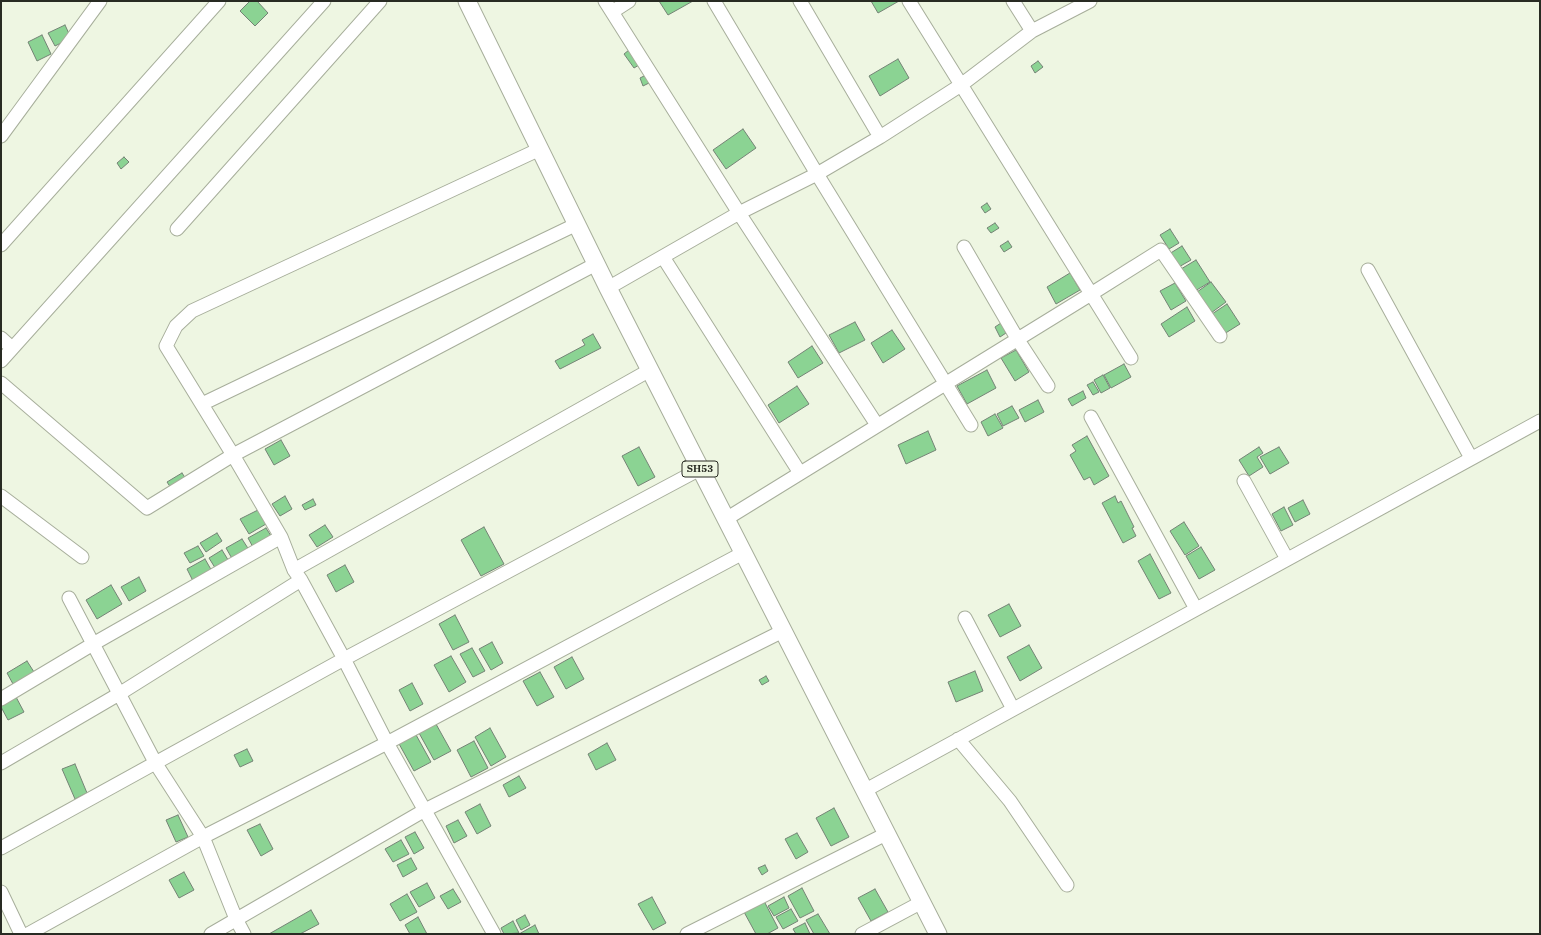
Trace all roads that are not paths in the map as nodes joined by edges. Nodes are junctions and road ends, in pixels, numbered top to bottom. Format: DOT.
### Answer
graph roads {
  1 [pos="100,1"];
  2 [pos="219,1"];
  3 [pos="324,1"];
  4 [pos="380,1"];
  5 [pos="467,1"];
  6 [pos="629,1"];
  7 [pos="714,1"];
  8 [pos="800,1"];
  9 [pos="909,1"];
  10 [pos="1013,1"];
  11 [pos="1090,1"];
  12 [pos="609,6"];
  13 [pos="1032,31"];
  14 [pos="962,85"];
  15 [pos="1,136"];
  16 [pos="880,137"];
  17 [pos="540,149"];
  18 [pos="817,174"];
  19 [pos="739,213"];
  20 [pos="577,224"];
  21 [pos="177,229"];
  22 [pos="1,246"];
  23 [pos="964,246"];
  24 [pos="663,257"];
  25 [pos="596,264"];
  26 [pos="1368,270"];
  27 [pos="608,288"];
  28 [pos="1091,294"];
  29 [pos="1220,336"];
  30 [pos="1,338"];
  31 [pos="1018,340"];
  32 [pos="12,348"];
  33 [pos="1131,358"];
  34 [pos="1,361"];
  35 [pos="650,370"];
  36 [pos="1,383"];
  37 [pos="946,383"];
  38 [pos="1048,386"];
  39 [pos="202,404"];
  40 [pos="1091,418"];
  41 [pos="1540,421"];
  42 [pos="877,425"];
  43 [pos="971,425"];
  44 [pos="234,455"];
  45 [pos="1471,458"];
  46 [pos="700,469"];
  47 [pos="800,473"];
  48 [pos="1244,481"];
  49 [pos="1,496"];
  50 [pos="726,519"];
  51 [pos="281,537"];
  52 [pos="743,553"];
  53 [pos="82,557"];
  54 [pos="1287,559"];
  55 [pos="298,575"];
  56 [pos="69,598"];
  57 [pos="1196,609"];
  58 [pos="965,618"];
  59 [pos="783,631"];
  60 [pos="93,644"];
  61 [pos="344,659"];
  62 [pos="119,694"];
  63 [pos="1,699"];
  64 [pos="1013,709"];
  65 [pos="958,739"];
  66 [pos="387,743"];
  67 [pos="1,763"];
  68 [pos="156,764"];
  69 [pos="864,791"];
  70 [pos="425,810"];
  71 [pos="886,834"];
  72 [pos="203,837"];
  73 [pos="1,848"];
  74 [pos="1067,885"];
  75 [pos="1,892"];
  76 [pos="922,902"];
  77 [pos="236,919"];
  78 [pos="490,933"];
  79 [pos="21,934"];
  80 [pos="28,934"];
  81 [pos="211,934"];
  82 [pos="244,934"];
  83 [pos="688,934"];
  84 [pos="862,934"];
  85 [pos="938,934"];
  1 -- 15 [label="street"];
  2 -- 22 [label="street"];
  3 -- 32 [label="street"];
  4 -- 21 [label="street"];
  5 -- 17 [label="main road, SH53"];
  6 -- 12 [label="street"];
  7 -- 18 [label="street"];
  8 -- 16 [label="street"];
  9 -- 14 [label="street"];
  10 -- 13 [label="street"];
  11 -- 13 [label="street"];
  12 -- 19 [label="street"];
  13 -- 14 [label="street"];
  14 -- 16 [label="street"];
  14 -- 28 [label="street"];
  16 -- 18 [label="street"];
  17 -- 20 [label="main road, SH53"];
  17 -- 39 [label="street"];
  18 -- 19 [label="street"];
  18 -- 37 [label="street"];
  19 -- 24 [label="street"];
  19 -- 42 [label="street"];
  20 -- 25 [label="main road, SH53"];
  20 -- 39 [label="street"];
  23 -- 31 [label="street"];
  24 -- 27 [label="street"];
  24 -- 47 [label="street"];
  25 -- 27 [label="main road, SH53"];
  25 -- 44 [label="street"];
  26 -- 45 [label="street"];
  27 -- 35 [label="main road, SH53"];
  28 -- 29 [label="street"];
  28 -- 31 [label="street"];
  28 -- 33 [label="street"];
  30 -- 32 [label="street"];
  31 -- 37 [label="street"];
  31 -- 38 [label="street"];
  32 -- 34 [label="street"];
  35 -- 46 [label="main road, SH53"];
  35 -- 55 [label="street"];
  36 -- 44 [label="street"];
  37 -- 42 [label="street"];
  37 -- 43 [label="street"];
  39 -- 44 [label="street"];
  40 -- 57 [label="street"];
  41 -- 45 [label="street"];
  42 -- 47 [label="street"];
  44 -- 51 [label="street"];
  45 -- 54 [label="street"];
  46 -- 50 [label="main road, SH53"];
  46 -- 61 [label="street"];
  47 -- 50 [label="street"];
  48 -- 54 [label="street"];
  49 -- 53 [label="street"];
  50 -- 52 [label="main road, SH53"];
  51 -- 55 [label="street"];
  51 -- 60 [label="street"];
  52 -- 59 [label="main road, SH53"];
  52 -- 66 [label="street"];
  54 -- 57 [label="street"];
  55 -- 61 [label="street"];
  55 -- 62 [label="street"];
  56 -- 60 [label="street"];
  57 -- 64 [label="street"];
  58 -- 64 [label="street"];
  59 -- 69 [label="main road, SH53"];
  59 -- 70 [label="street"];
  60 -- 62 [label="street"];
  60 -- 63 [label="street"];
  61 -- 66 [label="street"];
  61 -- 68 [label="street"];
  62 -- 67 [label="street"];
  62 -- 68 [label="street"];
  64 -- 65 [label="street"];
  65 -- 69 [label="street"];
  65 -- 74 [label="street"];
  66 -- 70 [label="street"];
  66 -- 72 [label="street"];
  68 -- 72 [label="street"];
  68 -- 73 [label="street"];
  69 -- 71 [label="main road, SH53"];
  70 -- 77 [label="street"];
  70 -- 78 [label="street"];
  71 -- 76 [label="main road, SH53"];
  71 -- 83 [label="street"];
  72 -- 77 [label="street"];
  72 -- 80 [label="street"];
  75 -- 79 [label="street"];
  76 -- 84 [label="street"];
  76 -- 85 [label="main road, SH53"];
  77 -- 81 [label="street"];
  77 -- 82 [label="street"];
}
